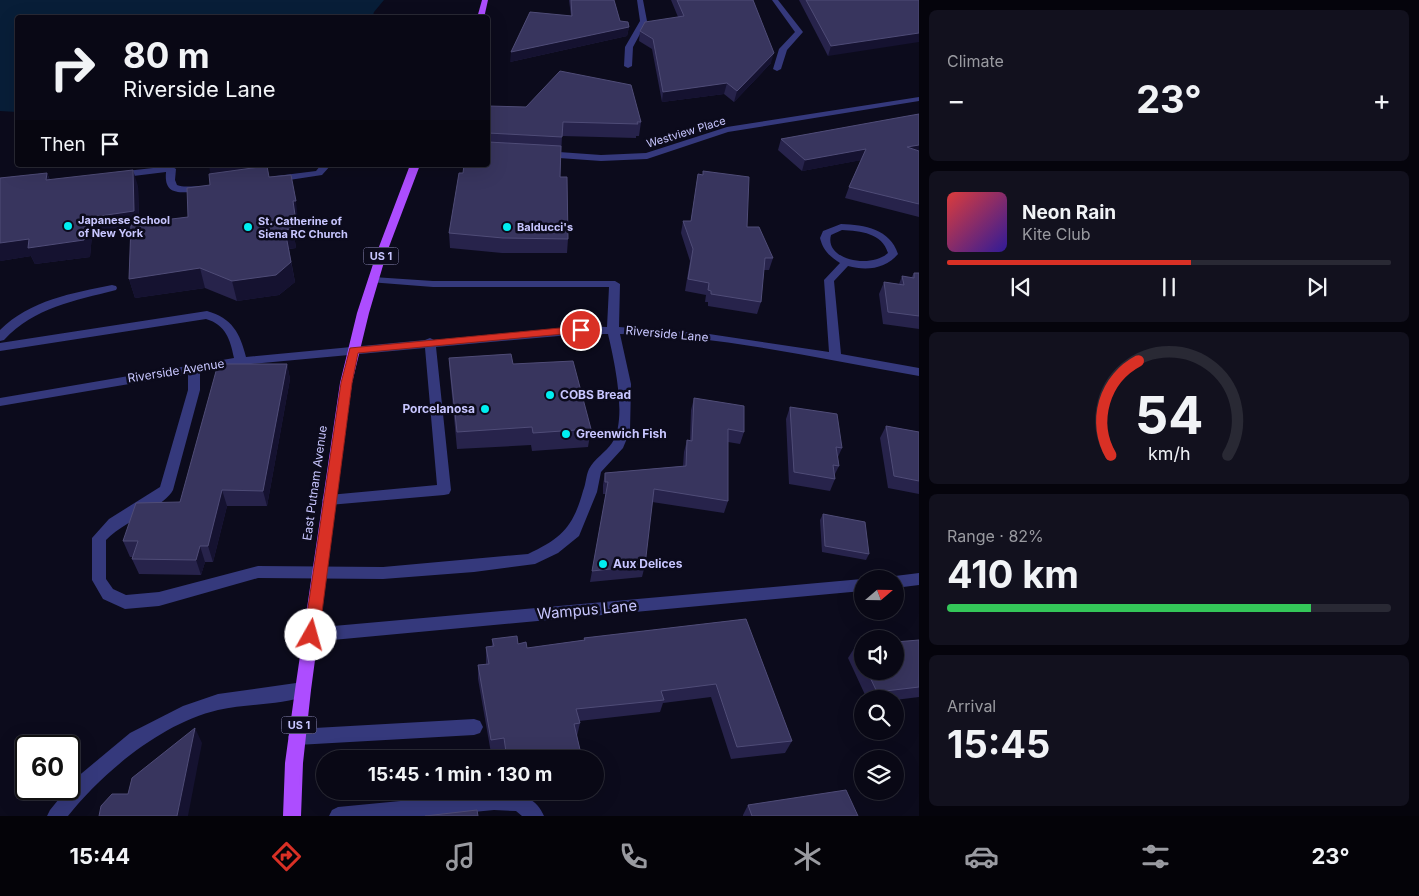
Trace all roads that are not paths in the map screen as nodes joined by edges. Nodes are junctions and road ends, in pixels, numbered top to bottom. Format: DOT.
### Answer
graph roads {
  1 [pos="485,0"];
  2 [pos="640,0"];
  3 [pos="775,0"];
  4 [pos="481,15"];
  5 [pos="628,66"];
  6 [pos="777,69"];
  7 [pos="919,99"];
  8 [pos="533,154"];
  9 [pos="324,167"];
  10 [pos="414,167"];
  11 [pos="104,176"];
  12 [pos="262,181"];
  13 [pos="212,188"];
  14 [pos="847,261"];
  15 [pos="374,280"];
  16 [pos="112,288"];
  17 [pos="613,329"];
  18 [pos="0,337"];
  19 [pos="430,342"];
  20 [pos="0,347"];
  21 [pos="354,350"];
  22 [pos="835,358"];
  23 [pos="242,361"];
  24 [pos="194,368"];
  25 [pos="919,372"];
  26 [pos="0,402"];
  27 [pos="329,500"];
  28 [pos="319,571"];
  29 [pos="919,579"];
  30 [pos="904,581"];
  31 [pos="854,586"];
  32 [pos="311,635"];
  33 [pos="303,690"];
  34 [pos="474,727"];
  35 [pos="297,737"];
  36 [pos="56,816"];
  37 [pos="292,816"];
  38 [pos="338,816"];
  39 [pos="535,816"];
  1 -- 4 [label="main road"];
  2 -- 5 [label="street"];
  3 -- 6 [label="street"];
  7 -- 8 [label="street, Westview Place"];
  9 -- 12 [label="street"];
  10 -- 15 [label="main road, East Putnam Avenue / US 1"];
  11 -- 13 [label="street"];
  14 -- 14 [label="street"];
  14 -- 22 [label="street"];
  15 -- 17 [label="street"];
  15 -- 21 [label="main road, East Putnam Avenue / US 1"];
  16 -- 18 [label="street"];
  17 -- 19 [label="street, Riverside Lane"];
  17 -- 22 [label="street, Riverside Lane"];
  17 -- 28 [label="street"];
  19 -- 21 [label="street, Riverside Lane"];
  19 -- 27 [label="street"];
  20 -- 23 [label="street"];
  21 -- 23 [label="street, Riverside Avenue"];
  21 -- 27 [label="main road, East Putnam Avenue / US 1"];
  22 -- 25 [label="street, Riverside Lane"];
  23 -- 24 [label="street, Riverside Avenue"];
  24 -- 26 [label="street, Riverside Avenue"];
  24 -- 28 [label="street"];
  27 -- 28 [label="main road, East Putnam Avenue / US 1"];
  28 -- 32 [label="main road, East Putnam Avenue / US 1"];
  29 -- 30 [label="street"];
  31 -- 32 [label="street, Wampus Lane"];
  32 -- 33 [label="main road, East Putnam Avenue / US 1"];
  33 -- 35 [label="main road, East Putnam Avenue / US 1"];
  33 -- 36 [label="street"];
  34 -- 35 [label="street"];
  35 -- 37 [label="main road, East Putnam Avenue / US 1"];
  38 -- 39 [label="street"];
}
